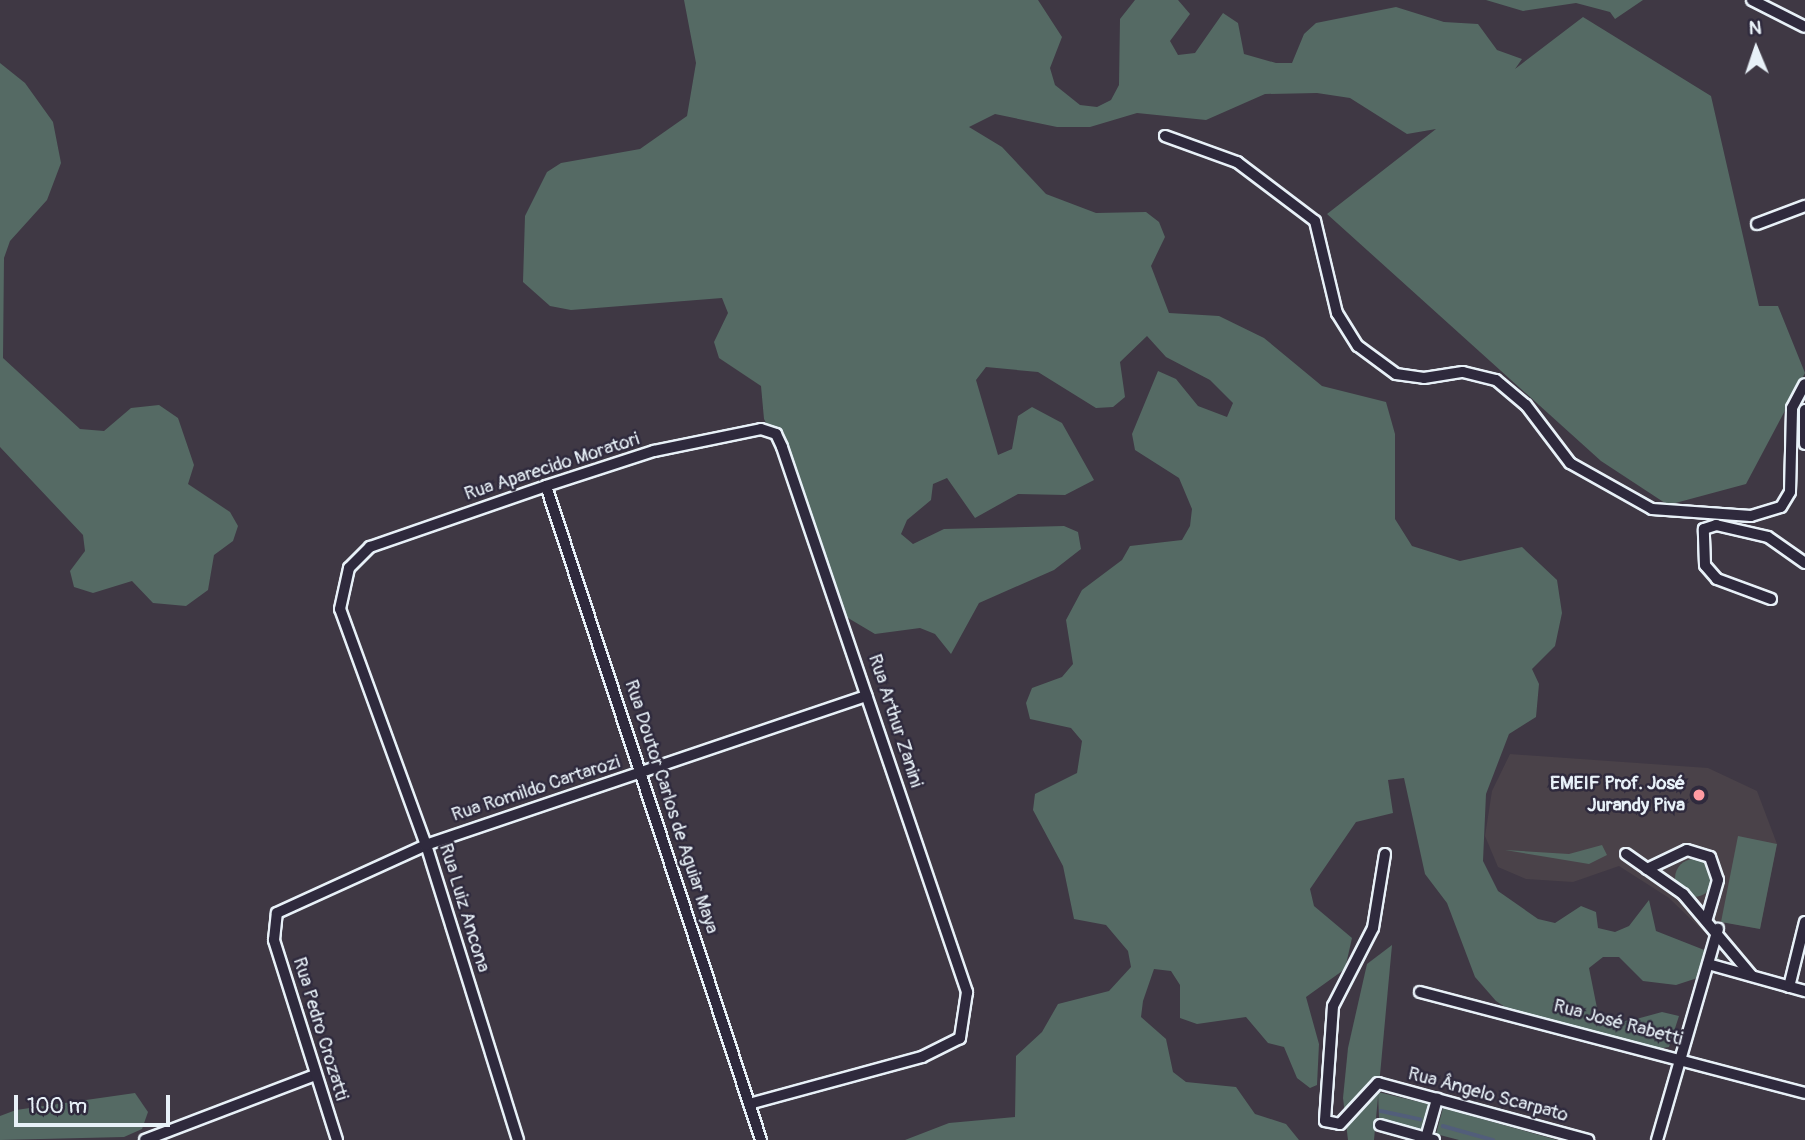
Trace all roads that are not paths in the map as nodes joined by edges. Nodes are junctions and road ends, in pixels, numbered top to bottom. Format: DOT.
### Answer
graph roads {
  1 [pos="1752,0"];
  2 [pos="1805,27"];
  3 [pos="1164,136"];
  4 [pos="1805,206"];
  5 [pos="1757,224"];
  6 [pos="1805,384"];
  7 [pos="1805,410"];
  8 [pos="776,434"];
  9 [pos="1805,444"];
  10 [pos="546,486"];
  11 [pos="1805,563"];
  12 [pos="349,568"];
  13 [pos="1771,599"];
  14 [pos="867,696"];
  15 [pos="642,773"];
  16 [pos="426,845"];
  17 [pos="1385,854"];
  18 [pos="1626,855"];
  19 [pos="1647,869"];
  20 [pos="1707,918"];
  21 [pos="1805,922"];
  22 [pos="273,928"];
  23 [pos="1718,929"];
  24 [pos="1708,964"];
  25 [pos="1752,976"];
  26 [pos="1789,987"];
  27 [pos="1805,991"];
  28 [pos="1420,992"];
  29 [pos="1681,1058"];
  30 [pos="315,1075"];
  31 [pos="1805,1093"];
  32 [pos="1437,1099"];
  33 [pos="749,1104"];
  34 [pos="1380,1125"];
  35 [pos="1430,1139"];
  36 [pos="145,1140"];
  37 [pos="337,1140"];
  38 [pos="518,1140"];
  39 [pos="761,1140"];
  40 [pos="1588,1140"];
  41 [pos="1657,1140"];
  1 -- 2 [label="street"];
  3 -- 6 [label="street"];
  4 -- 5 [label="street"];
  7 -- 9 [label="street"];
  8 -- 10 [label="street, Rua Aparecido Moratori"];
  8 -- 14 [label="street, Rua Arthur Zanini"];
  10 -- 12 [label="street, Rua Aparecido Moratori"];
  10 -- 15 [label="street, Rua Doutor Carlos de Aguiar Maya"];
  11 -- 13 [label="street"];
  12 -- 16 [label="street, Rua Luiz Ancona"];
  14 -- 15 [label="street, Rua Romildo Cartarozi"];
  14 -- 33 [label="street, Rua Arthur Zanini"];
  15 -- 16 [label="street, Rua Romildo Cartarozi"];
  15 -- 33 [label="street, Rua Doutor Carlos de Aguiar Maya"];
  16 -- 22 [label="street, Rua Romildo Cartarozi"];
  16 -- 38 [label="street, Rua Luiz Ancona"];
  17 -- 32 [label="street, Rua Ângelo Scarpato"];
  18 -- 19 [label="street"];
  19 -- 20 [label="street"];
  19 -- 20 [label="street"];
  20 -- 23 [label="street"];
  21 -- 26 [label="street"];
  22 -- 30 [label="street, Rua Pedro Crozatti"];
  23 -- 24 [label="street"];
  23 -- 25 [label="street"];
  24 -- 25 [label="street"];
  24 -- 29 [label="street"];
  25 -- 26 [label="street"];
  26 -- 27 [label="street"];
  28 -- 29 [label="street, Rua José Rabetti"];
  29 -- 31 [label="street, Rua José Rabetti"];
  29 -- 41 [label="street"];
  30 -- 36 [label="street"];
  30 -- 37 [label="street, Rua Pedro Crozatti"];
  32 -- 35 [label="street"];
  32 -- 40 [label="street, Rua Ângelo Scarpato"];
  33 -- 39 [label="street, Rua Doutor Carlos de Aguiar Maya"];
  34 -- 35 [label="street"];
}
